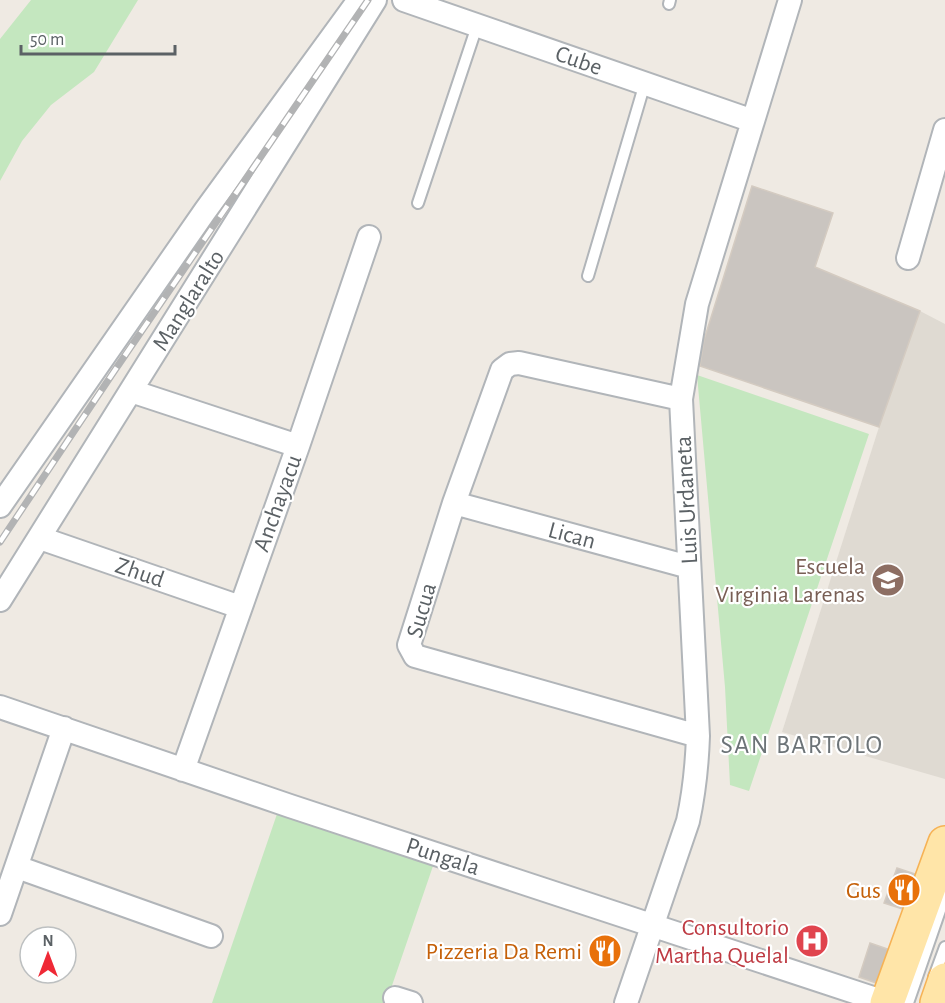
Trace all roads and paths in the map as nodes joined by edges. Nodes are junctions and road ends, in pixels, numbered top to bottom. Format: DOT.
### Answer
graph roads {
  1 [pos="359,0"];
  2 [pos="375,0"];
  3 [pos="404,0"];
  4 [pos="790,0"];
  5 [pos="477,26"];
  6 [pos="645,83"];
  7 [pos="753,121"];
  8 [pos="945,130"];
  9 [pos="418,202"];
  10 [pos="369,237"];
  11 [pos="908,258"];
  12 [pos="588,276"];
  13 [pos="131,391"];
  14 [pos="681,399"];
  15 [pos="298,446"];
  16 [pos="454,503"];
  17 [pos="0,506"];
  18 [pos="40,538"];
  19 [pos="689,567"];
  20 [pos="0,600"];
  21 [pos="240,607"];
  22 [pos="0,707"];
  23 [pos="64,728"];
  24 [pos="698,736"];
  25 [pos="183,770"];
  26 [pos="945,843"];
  27 [pos="16,867"];
  28 [pos="945,896"];
  29 [pos="0,914"];
  30 [pos="653,925"];
  31 [pos="211,936"];
  32 [pos="945,947"];
  33 [pos="937,992"];
  34 [pos="626,1003"];
  35 [pos="888,1003"];
  36 [pos="908,1003"];
  1 -- 17 [label="street, Manglaralto"];
  2 -- 13 [label="street, Manglaralto"];
  3 -- 5 [label="street, Cube"];
  4 -- 7 [label="street, Luis Urdaneta"];
  5 -- 6 [label="street, Cube"];
  5 -- 9 [label="lane"];
  6 -- 7 [label="street, Cube"];
  6 -- 12 [label="lane"];
  7 -- 14 [label="street, Luis Urdaneta"];
  8 -- 11 [label="street"];
  10 -- 15 [label="street, Anchayacu"];
  13 -- 15 [label="street"];
  13 -- 18 [label="street, Manglaralto"];
  14 -- 16 [label="street, Sucua"];
  14 -- 19 [label="street, Luis Urdaneta"];
  15 -- 21 [label="street, Anchayacu"];
  16 -- 19 [label="street, Lican"];
  16 -- 24 [label="street, Sucua"];
  18 -- 20 [label="street, Manglaralto"];
  18 -- 21 [label="street, Zhud"];
  19 -- 24 [label="street, Luis Urdaneta"];
  21 -- 25 [label="street, Anchayacu"];
  22 -- 23 [label="street, Pungala"];
  23 -- 25 [label="street, Pungala"];
  23 -- 27 [label="street"];
  24 -- 30 [label="street, Luis Urdaneta"];
  25 -- 30 [label="street, Pungala"];
  26 -- 35 [label="main road"];
  27 -- 29 [label="street"];
  27 -- 31 [label="street"];
  28 -- 36 [label="lane"];
  30 -- 34 [label="street, Luis Urdaneta"];
  30 -- 35 [label="street, Pungala"];
  32 -- 33 [label="lane"];
}
